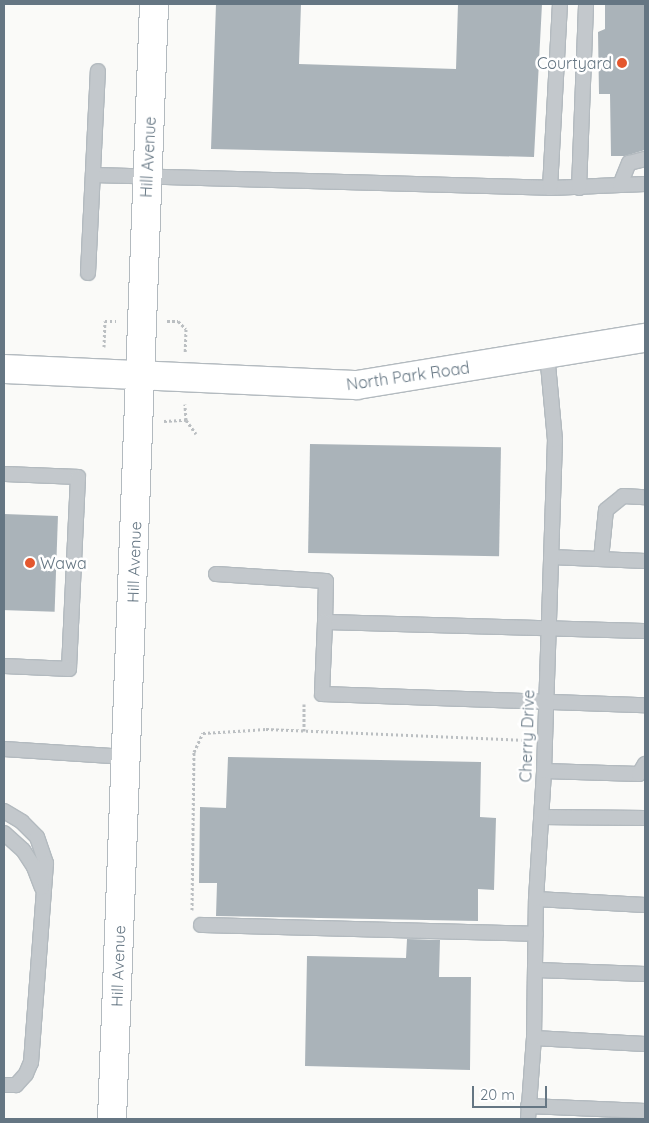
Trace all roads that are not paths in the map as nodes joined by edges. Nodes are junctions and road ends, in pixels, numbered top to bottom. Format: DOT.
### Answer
graph roads {
  1 [pos="154,4"];
  2 [pos="560,4"];
  3 [pos="586,4"];
  4 [pos="98,71"];
  5 [pos="644,159"];
  6 [pos="94,175"];
  7 [pos="147,178"];
  8 [pos="645,184"];
  9 [pos="620,186"];
  10 [pos="550,188"];
  11 [pos="578,188"];
  12 [pos="88,273"];
  13 [pos="645,338"];
  14 [pos="547,354"];
  15 [pos="4,369"];
  16 [pos="139,377"];
  17 [pos="4,474"];
  18 [pos="645,497"];
  19 [pos="551,557"];
  20 [pos="601,559"];
  21 [pos="645,561"];
  22 [pos="216,574"];
  23 [pos="325,622"];
  24 [pos="549,631"];
  25 [pos="645,632"];
  26 [pos="4,666"];
  27 [pos="546,701"];
  28 [pos="645,705"];
  29 [pos="4,749"];
  30 [pos="127,757"];
  31 [pos="645,764"];
  32 [pos="544,771"];
  33 [pos="4,811"];
  34 [pos="541,817"];
  35 [pos="645,818"];
  36 [pos="7,838"];
  37 [pos="44,893"];
  38 [pos="536,899"];
  39 [pos="645,905"];
  40 [pos="201,925"];
  41 [pos="536,934"];
  42 [pos="537,970"];
  43 [pos="645,974"];
  44 [pos="534,1038"];
  45 [pos="645,1044"];
  46 [pos="4,1085"];
  47 [pos="645,1111"];
  48 [pos="528,1113"];
  49 [pos="112,1119"];
  1 -- 7 [label="street, Hill Avenue"];
  2 -- 10 [label="lane"];
  3 -- 11 [label="lane"];
  4 -- 6 [label="lane"];
  5 -- 9 [label="lane"];
  6 -- 7 [label="lane"];
  6 -- 12 [label="lane"];
  7 -- 10 [label="lane"];
  7 -- 16 [label="street, Hill Avenue"];
  8 -- 9 [label="lane"];
  9 -- 11 [label="lane"];
  10 -- 11 [label="lane"];
  13 -- 14 [label="street, North Park Road"];
  14 -- 16 [label="street, North Park Road"];
  14 -- 19 [label="lane, Cherry Drive"];
  15 -- 16 [label="street, North Park Road"];
  16 -- 30 [label="street, Hill Avenue"];
  17 -- 26 [label="lane"];
  18 -- 20 [label="lane"];
  19 -- 20 [label="lane"];
  19 -- 24 [label="lane, Cherry Drive"];
  20 -- 21 [label="lane"];
  22 -- 23 [label="lane"];
  23 -- 24 [label="lane"];
  23 -- 27 [label="lane"];
  24 -- 25 [label="lane"];
  24 -- 27 [label="lane, Cherry Drive"];
  27 -- 28 [label="lane"];
  27 -- 32 [label="lane, Cherry Drive"];
  29 -- 30 [label="lane"];
  30 -- 49 [label="street, Hill Avenue"];
  31 -- 32 [label="lane"];
  32 -- 34 [label="lane, Cherry Drive"];
  33 -- 37 [label="lane"];
  34 -- 35 [label="lane"];
  34 -- 38 [label="lane, Cherry Drive"];
  36 -- 37 [label="lane"];
  37 -- 46 [label="lane"];
  38 -- 39 [label="lane"];
  38 -- 41 [label="lane, Cherry Drive"];
  40 -- 41 [label="lane"];
  41 -- 42 [label="lane, Cherry Drive"];
  42 -- 43 [label="lane"];
  42 -- 44 [label="lane, Cherry Drive"];
  44 -- 45 [label="lane"];
  44 -- 48 [label="lane, Cherry Drive"];
  47 -- 48 [label="lane"];
}
